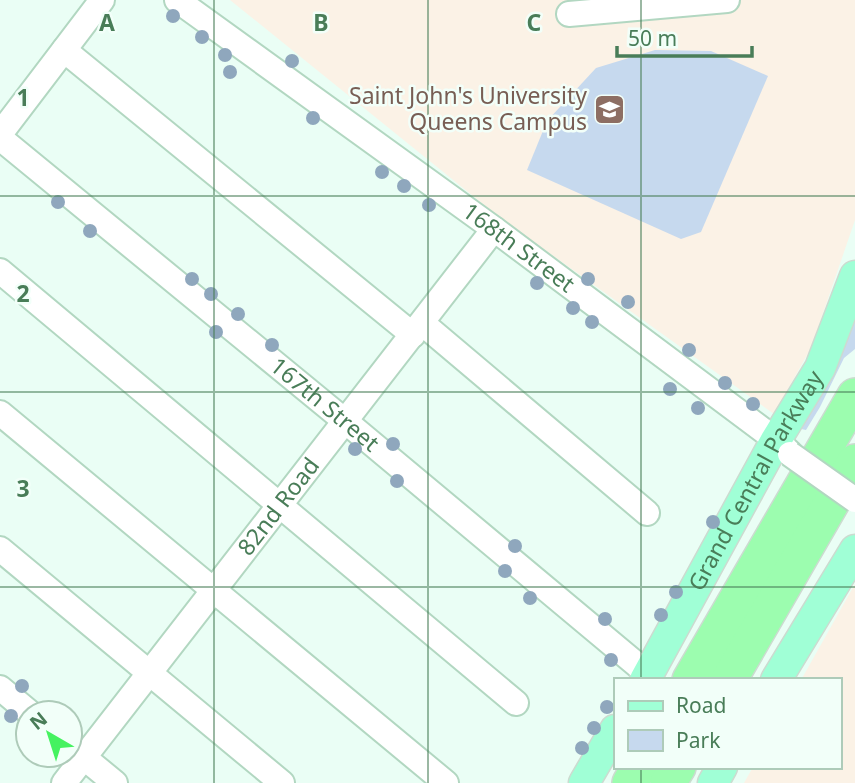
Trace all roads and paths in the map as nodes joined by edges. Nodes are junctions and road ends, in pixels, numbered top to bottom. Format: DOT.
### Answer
graph roads {
  1 [pos="102,0"];
  2 [pos="177,0"];
  3 [pos="727,0"];
  4 [pos="569,14"];
  5 [pos="64,51"];
  6 [pos="0,136"];
  7 [pos="494,229"];
  8 [pos="0,271"];
  9 [pos="855,276"];
  10 [pos="417,329"];
  11 [pos="855,396"];
  12 [pos="0,413"];
  13 [pos="345,421"];
  14 [pos="783,447"];
  15 [pos="855,462"];
  16 [pos="855,500"];
  17 [pos="279,506"];
  18 [pos="648,513"];
  19 [pos="0,549"];
  20 [pos="855,550"];
  21 [pos="214,589"];
  22 [pos="149,673"];
  23 [pos="646,677"];
  24 [pos="691,678"];
  25 [pos="730,678"];
  26 [pos="777,678"];
  27 [pos="0,688"];
  28 [pos="14,700"];
  29 [pos="516,704"];
  30 [pos="614,732"];
  31 [pos="84,743"];
  32 [pos="84,757"];
  33 [pos="115,783"];
  34 [pos="282,783"];
  35 [pos="446,783"];
  36 [pos="584,783"];
  1 -- 5 [label="street"];
  2 -- 7 [label="street, 168th Street"];
  3 -- 4 [label="street"];
  5 -- 6 [label="street"];
  5 -- 10 [label="street"];
  6 -- 13 [label="street, 167th Street"];
  7 -- 10 [label="street, 82nd Road"];
  7 -- 14 [label="street, 168th Street"];
  8 -- 17 [label="street"];
  9 -- 14 [label="main road, Grand Central Parkway"];
  10 -- 13 [label="street, 82nd Road"];
  10 -- 18 [label="street"];
  11 -- 24 [label="highway, Grand Central Parkway"];
  12 -- 21 [label="street"];
  13 -- 17 [label="street, 82nd Road"];
  13 -- 23 [label="street, 167th Street"];
  14 -- 16 [label="street, 168th Street, bridge"];
  14 -- 23 [label="main road, Grand Central Parkway"];
  15 -- 25 [label="highway"];
  17 -- 21 [label="street, 82nd Road"];
  17 -- 29 [label="street"];
  19 -- 22 [label="street"];
  20 -- 26 [label="main road"];
  21 -- 22 [label="street, 82nd Road"];
  21 -- 35 [label="street"];
  22 -- 31 [label="street, 82nd Road"];
  22 -- 34 [label="street"];
  27 -- 28 [label="street"];
  30 -- 36 [label="main road"];
  32 -- 33 [label="street"];
}
